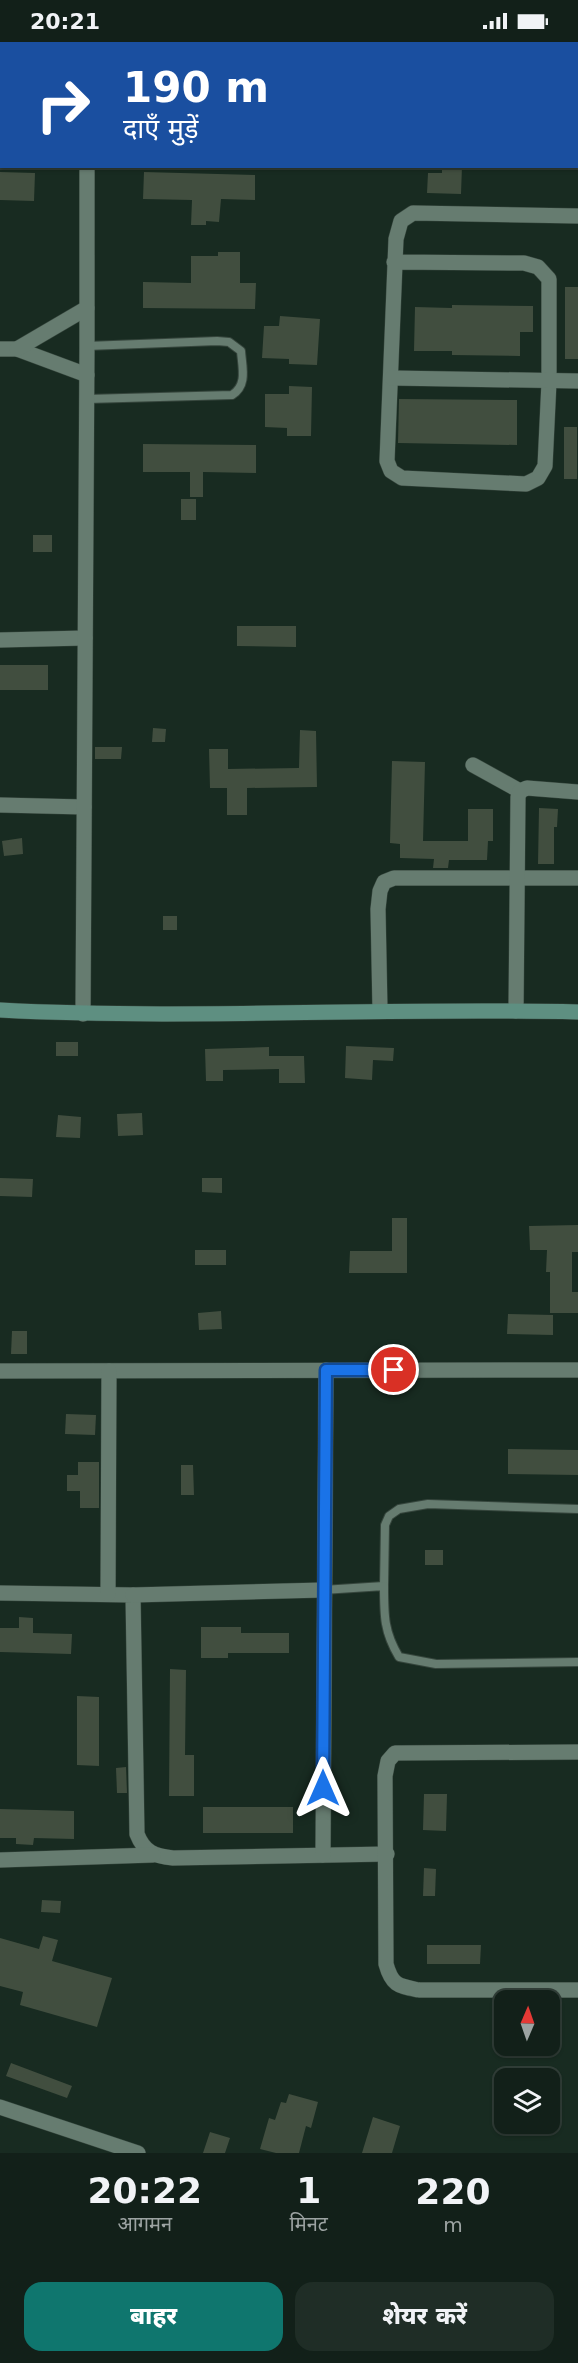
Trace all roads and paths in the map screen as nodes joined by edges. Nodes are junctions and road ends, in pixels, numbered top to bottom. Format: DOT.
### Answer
graph roads {
  1 [pos="87,168"];
  2 [pos="578,216"];
  3 [pos="394,262"];
  4 [pos="87,308"];
  5 [pos="87,346"];
  6 [pos="0,349"];
  7 [pos="17,349"];
  8 [pos="87,375"];
  9 [pos="392,378"];
  10 [pos="578,381"];
  11 [pos="549,382"];
  12 [pos="87,399"];
  13 [pos="85,638"];
  14 [pos="0,640"];
  15 [pos="472,765"];
  16 [pos="520,791"];
  17 [pos="578,792"];
  18 [pos="0,805"];
  19 [pos="84,807"];
  20 [pos="578,878"];
  21 [pos="517,879"];
  22 [pos="0,1010"];
  23 [pos="380,1010"];
  24 [pos="516,1011"];
  25 [pos="578,1012"];
  26 [pos="83,1014"];
  27 [pos="326,1370"];
  28 [pos="578,1370"];
  29 [pos="0,1371"];
  30 [pos="109,1371"];
  31 [pos="578,1509"];
  32 [pos="384,1587"];
  33 [pos="323,1590"];
  34 [pos="0,1593"];
  35 [pos="108,1594"];
  36 [pos="133,1595"];
  37 [pos="578,1662"];
  38 [pos="578,1752"];
  39 [pos="387,1854"];
  40 [pos="323,1855"];
  41 [pos="153,1856"];
  42 [pos="0,1860"];
  43 [pos="578,1990"];
  44 [pos="0,2108"];
  45 [pos="138,2153"];
  1 -- 4 [label="street"];
  2 -- 3 [label="street"];
  3 -- 9 [label="street"];
  3 -- 11 [label="street"];
  4 -- 5 [label="street"];
  4 -- 7 [label="street"];
  5 -- 8 [label="street"];
  5 -- 12 [label="lane"];
  6 -- 7 [label="street"];
  7 -- 8 [label="street"];
  8 -- 12 [label="street"];
  9 -- 11 [label="street"];
  9 -- 11 [label="street"];
  10 -- 11 [label="street"];
  12 -- 13 [label="street"];
  13 -- 14 [label="street"];
  13 -- 19 [label="street"];
  15 -- 16 [label="street"];
  16 -- 17 [label="street"];
  16 -- 21 [label="street"];
  18 -- 19 [label="street"];
  19 -- 26 [label="street"];
  20 -- 21 [label="street"];
  21 -- 23 [label="street"];
  21 -- 24 [label="street"];
  22 -- 26 [label="street"];
  23 -- 24 [label="street"];
  23 -- 26 [label="street"];
  24 -- 25 [label="street"];
  27 -- 28 [label="street"];
  27 -- 30 [label="street"];
  27 -- 33 [label="street"];
  29 -- 30 [label="street"];
  30 -- 35 [label="street"];
  31 -- 32 [label="lane"];
  32 -- 33 [label="lane"];
  32 -- 37 [label="lane"];
  33 -- 36 [label="street"];
  33 -- 40 [label="street"];
  34 -- 35 [label="street"];
  35 -- 36 [label="street"];
  36 -- 41 [label="street"];
  38 -- 39 [label="street"];
  39 -- 40 [label="street"];
  39 -- 43 [label="street"];
  40 -- 41 [label="street"];
  41 -- 42 [label="street"];
  44 -- 45 [label="street"];
}
